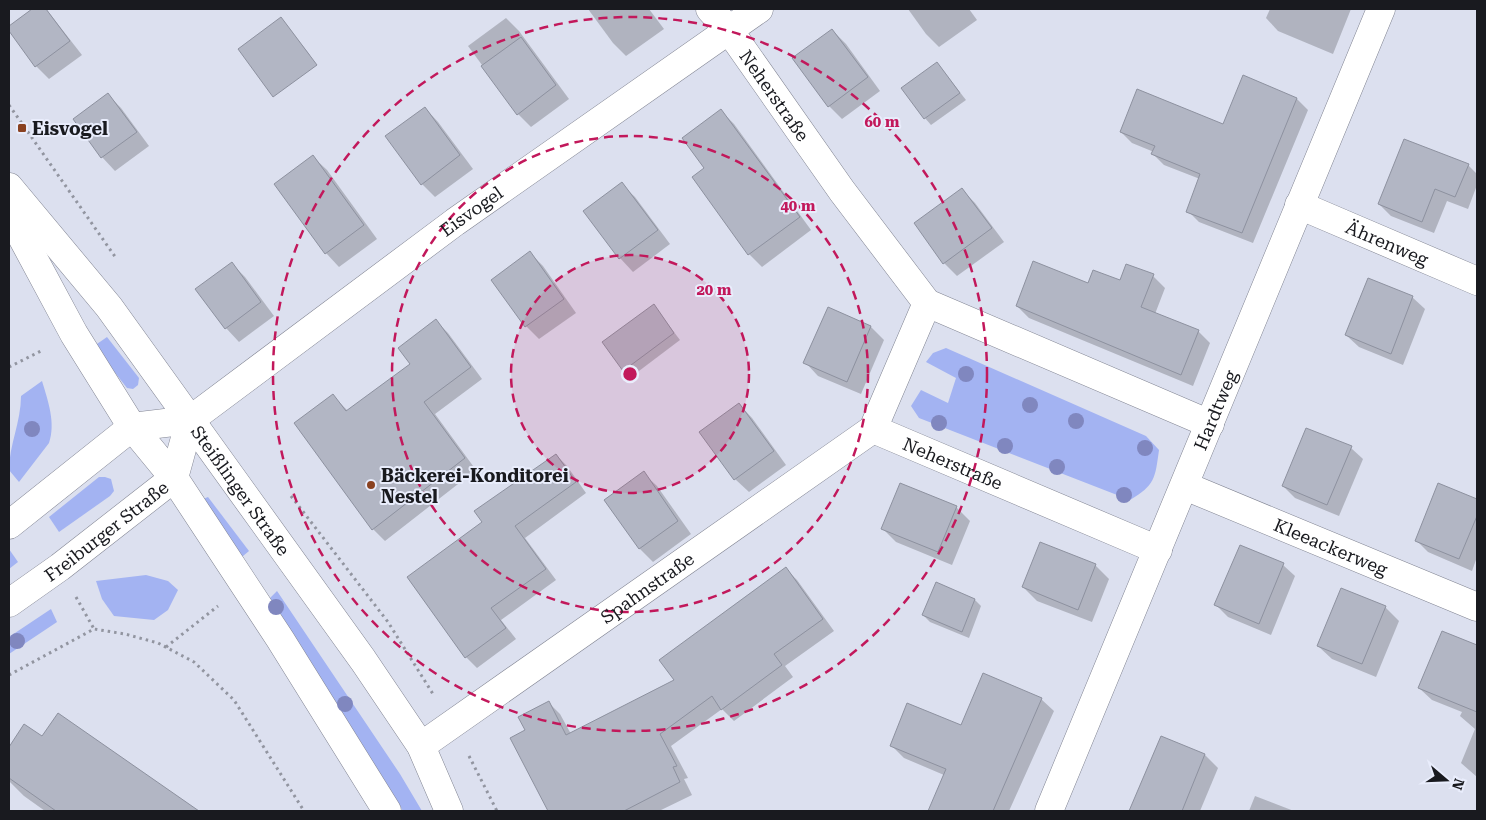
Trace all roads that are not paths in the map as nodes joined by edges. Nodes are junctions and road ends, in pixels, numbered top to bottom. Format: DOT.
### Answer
graph roads {
  1 [pos="710,9"];
  2 [pos="759,9"];
  3 [pos="1381,9"];
  4 [pos="729,30"];
  5 [pos="9,187"];
  6 [pos="1299,205"];
  7 [pos="9,213"];
  8 [pos="1477,281"];
  9 [pos="927,303"];
  10 [pos="190,420"];
  11 [pos="1210,424"];
  12 [pos="132,427"];
  13 [pos="873,429"];
  14 [pos="174,478"];
  15 [pos="1184,486"];
  16 [pos="9,525"];
  17 [pos="1158,550"];
  18 [pos="9,603"];
  19 [pos="1477,607"];
  20 [pos="421,746"];
  21 [pos="387,811"];
  22 [pos="448,811"];
  23 [pos="1048,811"];
  1 -- 4 [label="street, Neherstraße"];
  2 -- 4 [label="street, Eisvogel"];
  3 -- 6 [label="street, Hardtweg"];
  4 -- 9 [label="street, Neherstraße"];
  4 -- 10 [label="street, Eisvogel"];
  5 -- 10 [label="street, Steißlinger Straße"];
  6 -- 8 [label="street, Ährenweg"];
  6 -- 11 [label="street, Hardtweg"];
  7 -- 12 [label="street"];
  9 -- 11 [label="street, Neherstraße"];
  9 -- 13 [label="street"];
  10 -- 12 [label="street"];
  10 -- 14 [label="street, Freiburger Straße"];
  10 -- 20 [label="street, Steißlinger Straße"];
  11 -- 15 [label="street, Hardtweg"];
  12 -- 14 [label="street"];
  12 -- 16 [label="street"];
  13 -- 17 [label="street, Neherstraße"];
  13 -- 20 [label="street, Spahnstraße"];
  14 -- 18 [label="street, Freiburger Straße"];
  14 -- 21 [label="street"];
  15 -- 17 [label="street, Hardtweg"];
  15 -- 19 [label="street, Kleeackerweg"];
  17 -- 23 [label="street, Hardtweg"];
  20 -- 22 [label="street, Steißlinger Straße"];
}
